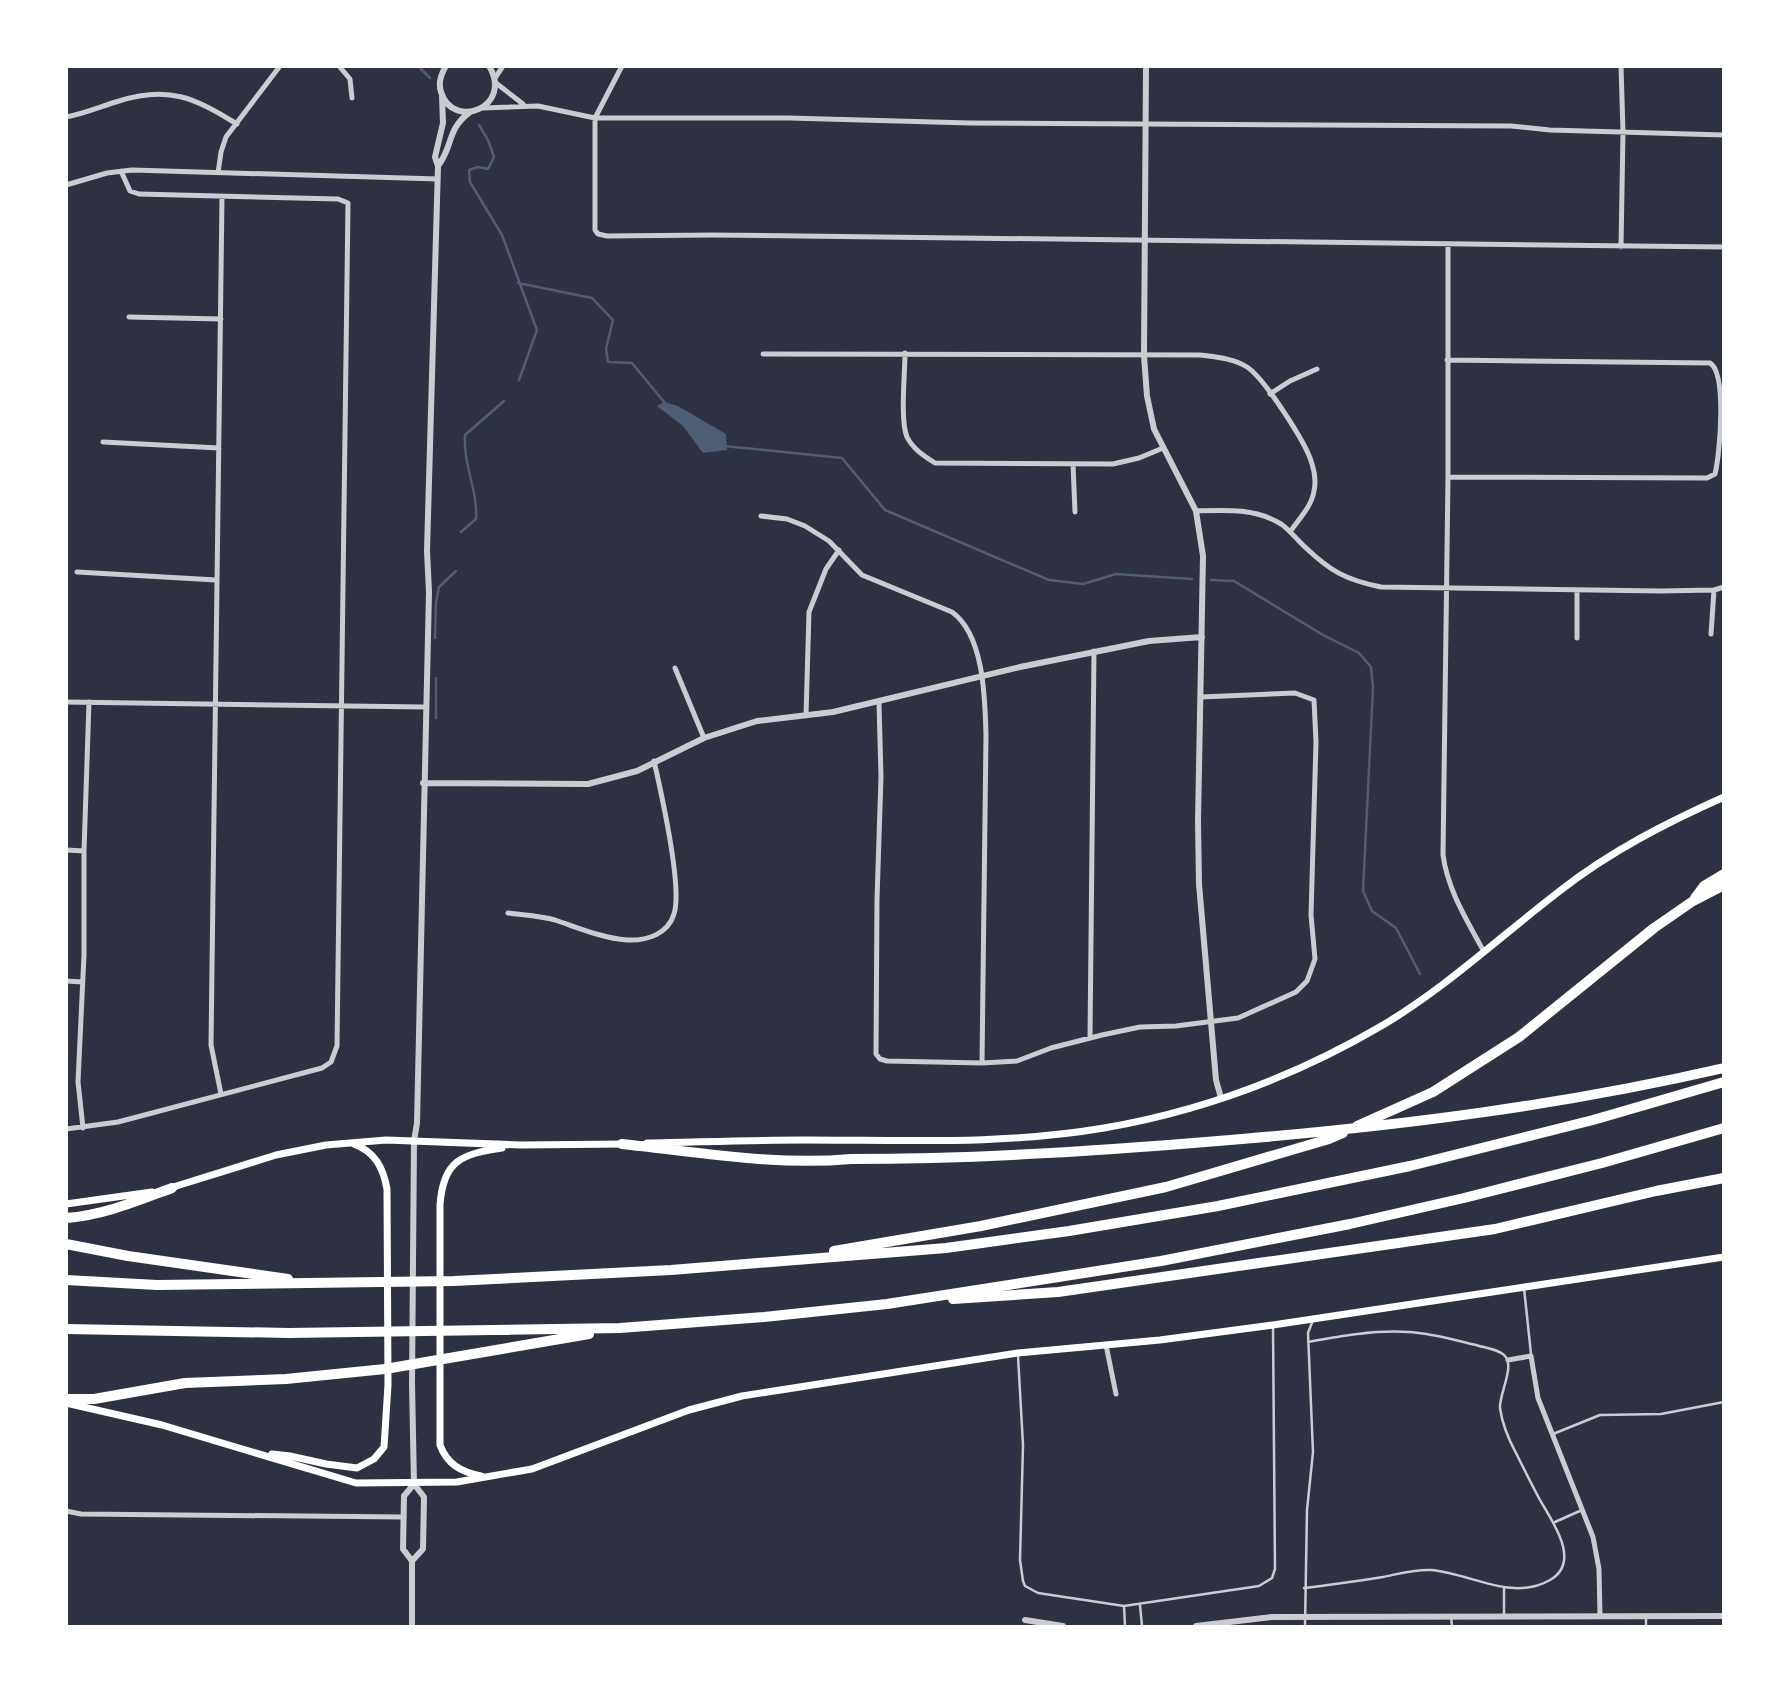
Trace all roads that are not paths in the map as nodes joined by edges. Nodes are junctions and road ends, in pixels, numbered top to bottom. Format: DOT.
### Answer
graph roads {
  1 [pos="280,66"];
  2 [pos="339,66"];
  3 [pos="489,66"];
  4 [pos="503,66"];
  5 [pos="622,66"];
  6 [pos="1146,66"];
  7 [pos="1621,66"];
  8 [pos="444,68"];
  9 [pos="495,81"];
  10 [pos="442,96"];
  11 [pos="352,98"];
  12 [pos="523,104"];
  13 [pos="483,108"];
  14 [pos="470,112"];
  15 [pos="66,117"];
  16 [pos="595,118"];
  17 [pos="1146,122"];
  18 [pos="237,124"];
  19 [pos="1623,132"];
  20 [pos="1724,135"];
  21 [pos="439,166"];
  22 [pos="121,171"];
  23 [pos="218,173"];
  24 [pos="438,179"];
  25 [pos="66,185"];
  26 [pos="222,197"];
  27 [pos="1145,241"];
  28 [pos="1448,244"];
  29 [pos="1621,247"];
  30 [pos="1724,247"];
  31 [pos="128,317"];
  32 [pos="221,319"];
  33 [pos="763,354"];
  34 [pos="905,354"];
  35 [pos="1144,356"];
  36 [pos="1447,360"];
  37 [pos="1317,369"];
  38 [pos="1270,394"];
  39 [pos="103,442"];
  40 [pos="219,447"];
  41 [pos="1163,447"];
  42 [pos="1073,464"];
  43 [pos="1448,477"];
  44 [pos="1196,511"];
  45 [pos="1075,512"];
  46 [pos="761,516"];
  47 [pos="1290,532"];
  48 [pos="839,550"];
  49 [pos="77,572"];
  50 [pos="216,580"];
  51 [pos="1724,587"];
  52 [pos="1447,589"];
  53 [pos="1577,590"];
  54 [pos="1714,590"];
  55 [pos="1711,634"];
  56 [pos="1202,637"];
  57 [pos="1577,638"];
  58 [pos="1094,651"];
  59 [pos="675,668"];
  60 [pos="982,677"];
  61 [pos="1201,697"];
  62 [pos="66,702"];
  63 [pos="89,702"];
  64 [pos="879,703"];
  65 [pos="214,704"];
  66 [pos="342,706"];
  67 [pos="424,707"];
  68 [pos="806,715"];
  69 [pos="704,738"];
  70 [pos="654,761"];
  71 [pos="423,783"];
  72 [pos="1724,797"];
  73 [pos="66,850"];
  74 [pos="84,850"];
  75 [pos="1724,874"];
  76 [pos="1724,885"];
  77 [pos="1693,901"];
  78 [pos="508,913"];
  79 [pos="1484,952"];
  80 [pos="66,981"];
  81 [pos="83,982"];
  82 [pos="1211,1023"];
  83 [pos="1090,1038"];
  84 [pos="982,1063"];
  85 [pos="1724,1068"];
  86 [pos="1724,1082"];
  87 [pos="221,1094"];
  88 [pos="1221,1098"];
  89 [pos="83,1128"];
  90 [pos="66,1129"];
  91 [pos="1724,1129"];
  92 [pos="414,1141"];
  93 [pos="350,1143"];
  94 [pos="622,1144"];
  95 [pos="520,1145"];
  96 [pos="1724,1178"];
  97 [pos="172,1188"];
  98 [pos="66,1205"];
  99 [pos="66,1218"];
  100 [pos="66,1244"];
  101 [pos="1724,1257"];
  102 [pos="775,1261"];
  103 [pos="66,1280"];
  104 [pos="317,1284"];
  105 [pos="1524,1288"];
  106 [pos="887,1304"];
  107 [pos="1313,1317"];
  108 [pos="1273,1325"];
  109 [pos="620,1328"];
  110 [pos="66,1329"];
  111 [pos="1308,1342"];
  112 [pos="1106,1345"];
  113 [pos="1018,1353"];
  114 [pos="1531,1356"];
  115 [pos="1508,1360"];
  116 [pos="1116,1394"];
  117 [pos="66,1401"];
  118 [pos="1724,1402"];
  119 [pos="1552,1434"];
  120 [pos="257,1454"];
  121 [pos="487,1478"];
  122 [pos="414,1484"];
  123 [pos="1582,1510"];
  124 [pos="66,1511"];
  125 [pos="404,1517"];
  126 [pos="1555,1522"];
  127 [pos="412,1561"];
  128 [pos="1304,1588"];
  129 [pos="1504,1589"];
  130 [pos="1140,1604"];
  131 [pos="1124,1606"];
  132 [pos="1504,1616"];
  133 [pos="1600,1616"];
  134 [pos="1646,1616"];
  135 [pos="1724,1616"];
  136 [pos="1305,1617"];
  137 [pos="1451,1617"];
  138 [pos="1470,1617"];
  139 [pos="1025,1620"];
  140 [pos="412,1626"];
  141 [pos="1063,1626"];
  142 [pos="1125,1626"];
  143 [pos="1142,1626"];
  144 [pos="1196,1626"];
  145 [pos="1305,1626"];
  146 [pos="1452,1626"];
  147 [pos="1470,1626"];
  148 [pos="1646,1626"];
  1 -- 18 [label="street"];
  2 -- 11 [label="street"];
  3 -- 9 [label="street"];
  4 -- 9 [label="street"];
  5 -- 16 [label="street"];
  6 -- 17 [label="street"];
  7 -- 19 [label="street"];
  8 -- 10 [label="street"];
  9 -- 12 [label="street"];
  9 -- 13 [label="street"];
  10 -- 14 [label="street"];
  10 -- 21 [label="street"];
  12 -- 13 [label="street"];
  12 -- 16 [label="street"];
  13 -- 14 [label="street"];
  14 -- 21 [label="street"];
  15 -- 18 [label="street"];
  16 -- 17 [label="street"];
  16 -- 27 [label="street"];
  17 -- 19 [label="street"];
  17 -- 27 [label="street"];
  18 -- 23 [label="street"];
  19 -- 20 [label="street"];
  19 -- 29 [label="street"];
  21 -- 24 [label="street"];
  22 -- 23 [label="street"];
  22 -- 25 [label="street"];
  22 -- 26 [label="street"];
  23 -- 24 [label="street"];
  24 -- 67 [label="street"];
  26 -- 32 [label="street"];
  26 -- 66 [label="street"];
  27 -- 28 [label="street"];
  27 -- 35 [label="street"];
  28 -- 29 [label="street"];
  28 -- 36 [label="street"];
  29 -- 30 [label="street"];
  31 -- 32 [label="street"];
  32 -- 40 [label="street"];
  33 -- 34 [label="street"];
  34 -- 35 [label="street"];
  34 -- 42 [label="street"];
  35 -- 38 [label="street"];
  35 -- 41 [label="street"];
  36 -- 43 [label="street"];
  36 -- 43 [label="street"];
  37 -- 38 [label="street"];
  38 -- 47 [label="street"];
  39 -- 40 [label="street"];
  40 -- 50 [label="street"];
  41 -- 42 [label="street"];
  41 -- 44 [label="street"];
  42 -- 45 [label="street"];
  43 -- 52 [label="street"];
  44 -- 47 [label="street"];
  44 -- 56 [label="street"];
  46 -- 48 [label="street"];
  47 -- 52 [label="street"];
  48 -- 60 [label="street"];
  48 -- 68 [label="street"];
  49 -- 50 [label="street"];
  50 -- 65 [label="street"];
  51 -- 54 [label="street"];
  52 -- 53 [label="street"];
  52 -- 79 [label="street"];
  53 -- 54 [label="street"];
  53 -- 57 [label="street"];
  54 -- 55 [label="street"];
  56 -- 58 [label="street"];
  56 -- 61 [label="street"];
  58 -- 60 [label="street"];
  58 -- 83 [label="street"];
  59 -- 69 [label="street"];
  60 -- 64 [label="street"];
  60 -- 84 [label="street"];
  61 -- 82 [label="street"];
  61 -- 82 [label="street"];
  62 -- 63 [label="street"];
  63 -- 65 [label="street"];
  63 -- 74 [label="street"];
  64 -- 68 [label="street"];
  64 -- 84 [label="street"];
  65 -- 66 [label="street"];
  65 -- 87 [label="street"];
  66 -- 67 [label="street"];
  66 -- 87 [label="street"];
  67 -- 71 [label="street"];
  68 -- 69 [label="street"];
  69 -- 70 [label="street"];
  70 -- 71 [label="street"];
  70 -- 78 [label="street"];
  71 -- 92 [label="street"];
  72 -- 79 [label="main road"];
  73 -- 74 [label="street"];
  74 -- 81 [label="street"];
  75 -- 77 [label="highway"];
  76 -- 77 [label="highway"];
  77 -- 102 [label="highway"];
  79 -- 88 [label="main road"];
  80 -- 81 [label="street"];
  81 -- 89 [label="street"];
  82 -- 83 [label="street"];
  82 -- 88 [label="street"];
  83 -- 84 [label="street"];
  85 -- 94 [label="highway"];
  86 -- 102 [label="highway"];
  87 -- 89 [label="street"];
  88 -- 94 [label="main road"];
  89 -- 90 [label="street"];
  91 -- 106 [label="highway"];
  92 -- 93 [label="main road"];
  92 -- 95 [label="main road"];
  92 -- 122 [label="street"];
  93 -- 97 [label="main road"];
  93 -- 120 [label="main road"];
  94 -- 95 [label="main road"];
  95 -- 121 [label="main road"];
  96 -- 106 [label="highway"];
  97 -- 98 [label="main road"];
  97 -- 99 [label="highway"];
  100 -- 104 [label="highway"];
  101 -- 105 [label="main road"];
  102 -- 104 [label="highway"];
  103 -- 104 [label="highway"];
  105 -- 107 [label="main road"];
  105 -- 114 [label="lane"];
  106 -- 109 [label="highway"];
  107 -- 108 [label="main road"];
  107 -- 111 [label="lane"];
  108 -- 112 [label="main road"];
  108 -- 130 [label="lane"];
  109 -- 110 [label="highway"];
  109 -- 117 [label="highway"];
  111 -- 115 [label="lane"];
  111 -- 128 [label="lane"];
  112 -- 113 [label="main road"];
  112 -- 116 [label="street"];
  113 -- 121 [label="main road"];
  113 -- 131 [label="lane"];
  114 -- 115 [label="street"];
  114 -- 119 [label="street"];
  115 -- 126 [label="lane"];
  117 -- 120 [label="main road"];
  118 -- 119 [label="lane"];
  119 -- 123 [label="street"];
  120 -- 122 [label="main road"];
  121 -- 122 [label="main road"];
  122 -- 125 [label="street"];
  122 -- 127 [label="street"];
  123 -- 126 [label="lane"];
  123 -- 133 [label="street"];
  124 -- 125 [label="street"];
  125 -- 127 [label="street"];
  126 -- 129 [label="lane"];
  127 -- 140 [label="street"];
  128 -- 129 [label="lane"];
  128 -- 136 [label="lane"];
  129 -- 132 [label="lane"];
  130 -- 131 [label="lane"];
  130 -- 143 [label="lane"];
  131 -- 142 [label="lane"];
  132 -- 133 [label="street"];
  132 -- 138 [label="street"];
  133 -- 134 [label="street"];
  134 -- 135 [label="street"];
  134 -- 148 [label="lane"];
  136 -- 137 [label="street"];
  136 -- 144 [label="street"];
  136 -- 145 [label="lane"];
  137 -- 138 [label="street"];
  137 -- 146 [label="lane"];
  138 -- 147 [label="lane"];
  139 -- 141 [label="street"];
}
